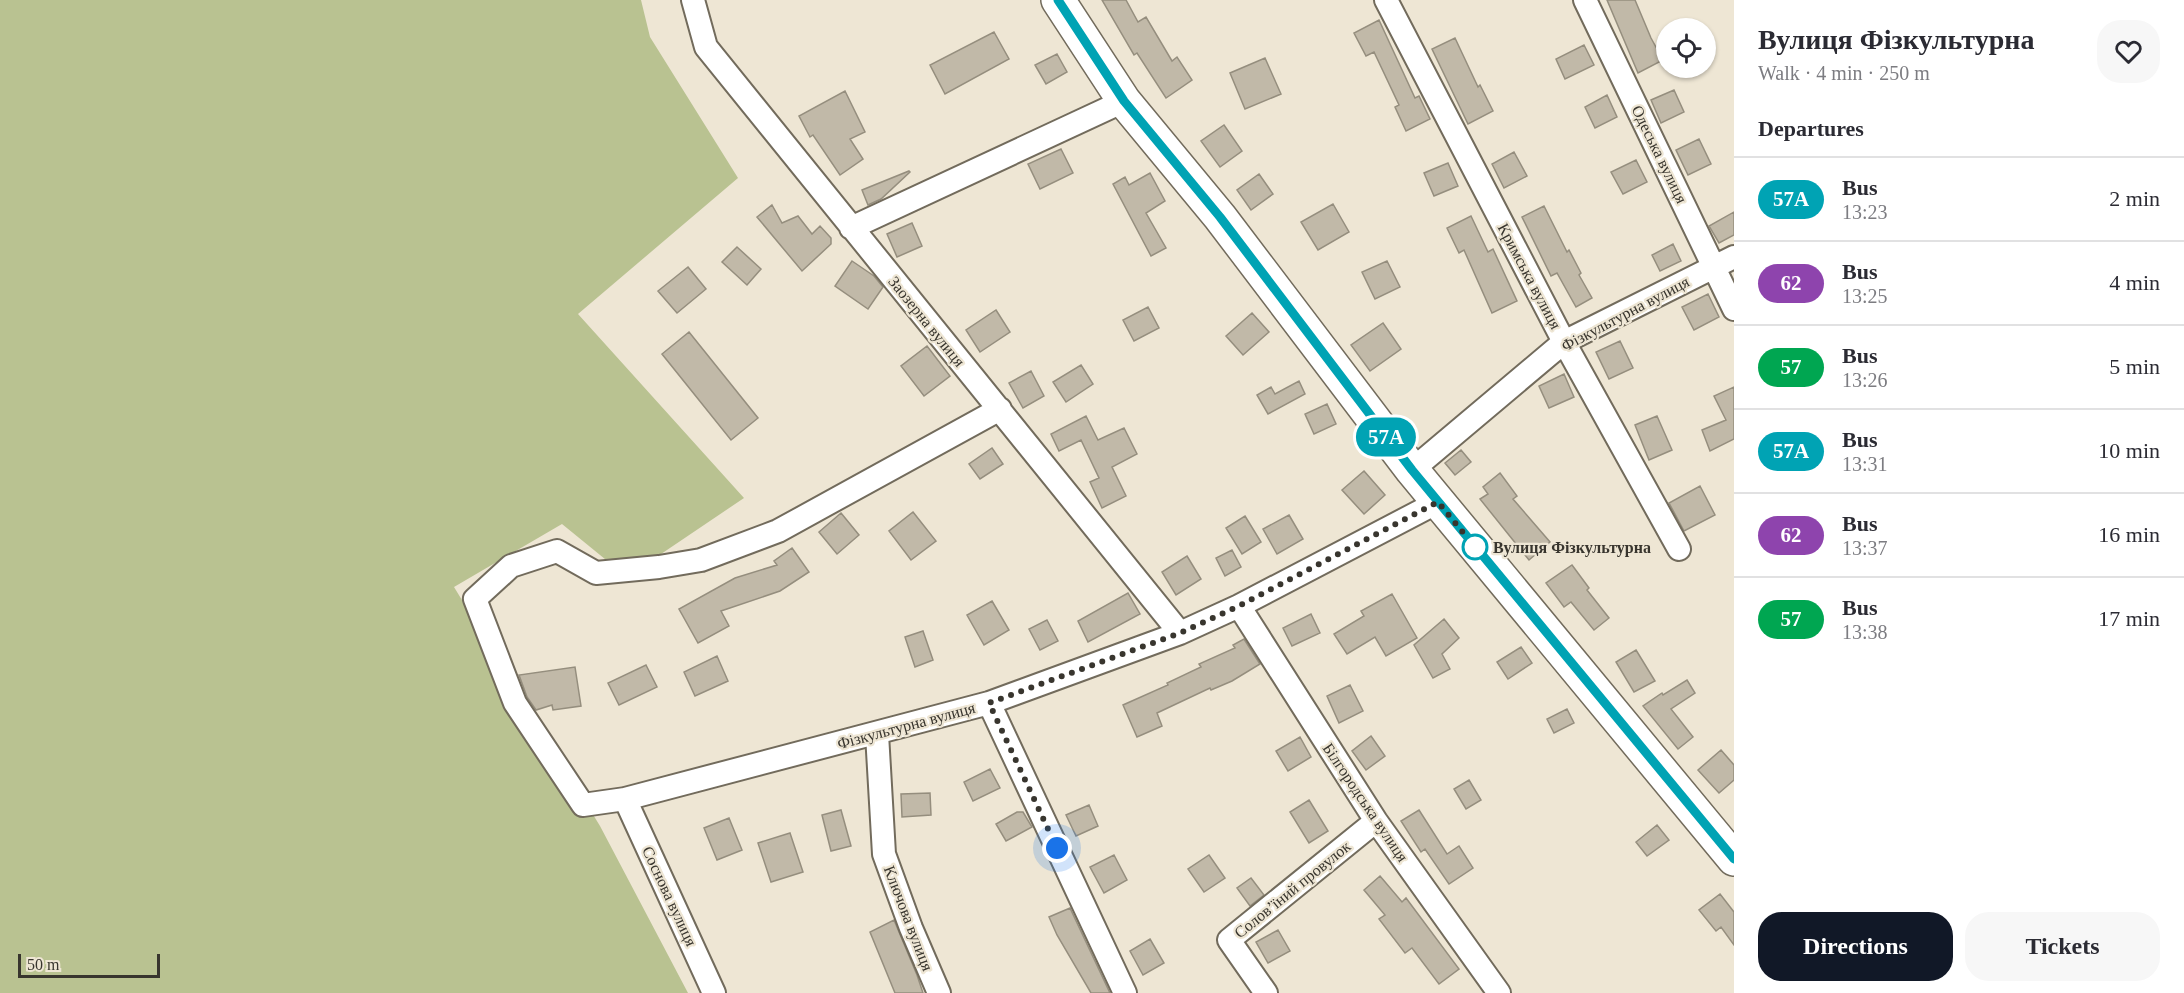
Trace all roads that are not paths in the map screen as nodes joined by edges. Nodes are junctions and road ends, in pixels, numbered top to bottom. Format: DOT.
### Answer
graph roads {
  1 [pos="693,0"];
  2 [pos="1058,0"];
  3 [pos="1386,0"];
  4 [pos="1585,0"];
  5 [pos="1124,101"];
  6 [pos="851,228"];
  7 [pos="1724,262"];
  8 [pos="1734,309"];
  9 [pos="1564,342"];
  10 [pos="1000,409"];
  11 [pos="1412,470"];
  12 [pos="1438,502"];
  13 [pos="1679,549"];
  14 [pos="1239,606"];
  15 [pos="1180,633"];
  16 [pos="989,703"];
  17 [pos="877,734"];
  18 [pos="624,799"];
  19 [pos="1376,821"];
  20 [pos="1734,859"];
  21 [pos="714,993"];
  22 [pos="939,993"];
  23 [pos="1125,993"];
  24 [pos="1266,993"];
  25 [pos="1499,993"];
  1 -- 6 [label="street, Заозерна вулиця"];
  2 -- 5 [label="main road"];
  3 -- 9 [label="street, Кримська вулиця"];
  4 -- 7 [label="street, Одеська вулиця"];
  5 -- 6 [label="street"];
  5 -- 11 [label="main road"];
  6 -- 10 [label="street, Заозерна вулиця"];
  7 -- 8 [label="street, Одеська вулиця"];
  7 -- 9 [label="street, Фізкультурна вулиця"];
  9 -- 11 [label="street, Фізкультурна вулиця"];
  9 -- 13 [label="street, Кримська вулиця"];
  10 -- 15 [label="street, Заозерна вулиця"];
  10 -- 18 [label="street, Фізкультурна вулиця"];
  11 -- 12 [label="main road"];
  12 -- 14 [label="street, Фізкультурна вулиця"];
  12 -- 20 [label="main road"];
  14 -- 15 [label="street, Фізкультурна вулиця"];
  14 -- 19 [label="street, Білгородська вулиця"];
  15 -- 16 [label="street, Фізкультурна вулиця"];
  16 -- 17 [label="street, Фізкультурна вулиця"];
  16 -- 23 [label="street"];
  17 -- 18 [label="street, Фізкультурна вулиця"];
  17 -- 22 [label="street, Ключова вулиця"];
  18 -- 21 [label="street, Соснова вулиця"];
  19 -- 24 [label="street, Соловʼїний провулок"];
  19 -- 25 [label="street, Білгородська вулиця"];
}
